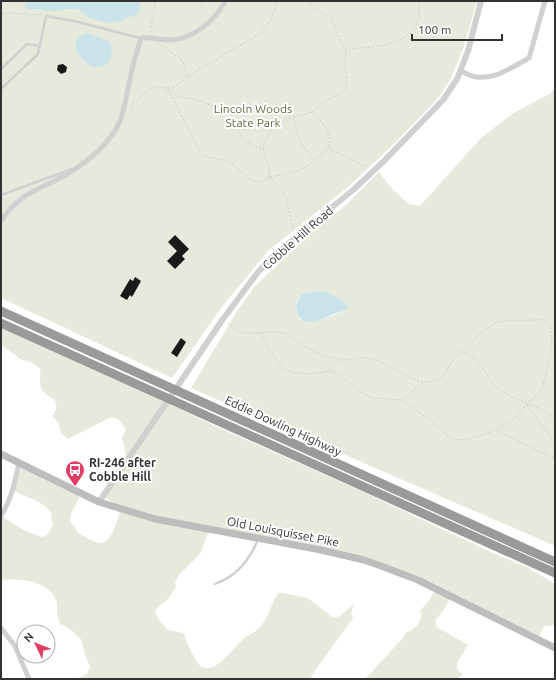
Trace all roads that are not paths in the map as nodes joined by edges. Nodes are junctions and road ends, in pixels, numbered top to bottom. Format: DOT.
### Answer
graph roads {
  1 [pos="225,1"];
  2 [pos="481,1"];
  3 [pos="545,1"];
  4 [pos="141,38"];
  5 [pos="40,46"];
  6 [pos="1,69"];
  7 [pos="460,71"];
  8 [pos="1,89"];
  9 [pos="80,166"];
  10 [pos="1,195"];
  11 [pos="1,220"];
  12 [pos="1,311"];
  13 [pos="1,323"];
  14 [pos="1,454"];
  15 [pos="19,463"];
  16 [pos="100,502"];
  17 [pos="1,516"];
  18 [pos="258,538"];
  19 [pos="555,562"];
  20 [pos="555,573"];
  21 [pos="215,584"];
  22 [pos="1,628"];
  23 [pos="555,648"];
  24 [pos="29,679"];
  1 -- 4 [label="street"];
  2 -- 7 [label="street, Cobble Hill Road"];
  3 -- 7 [label="street"];
  4 -- 5 [label="lane"];
  4 -- 9 [label="street"];
  5 -- 6 [label="lane"];
  5 -- 8 [label="lane"];
  7 -- 16 [label="street, Cobble Hill Road"];
  9 -- 10 [label="lane"];
  9 -- 11 [label="street"];
  12 -- 19 [label="highway, Eddie Dowling Highway"];
  13 -- 20 [label="highway, Eddie Dowling Highway"];
  14 -- 15 [label="main road, Old Louisquisset Pike"];
  15 -- 16 [label="main road, Old Louisquisset Pike"];
  15 -- 17 [label="street"];
  16 -- 18 [label="main road, Old Louisquisset Pike"];
  18 -- 21 [label="lane"];
  18 -- 23 [label="main road, Old Louisquisset Pike"];
  22 -- 24 [label="street"];
}
